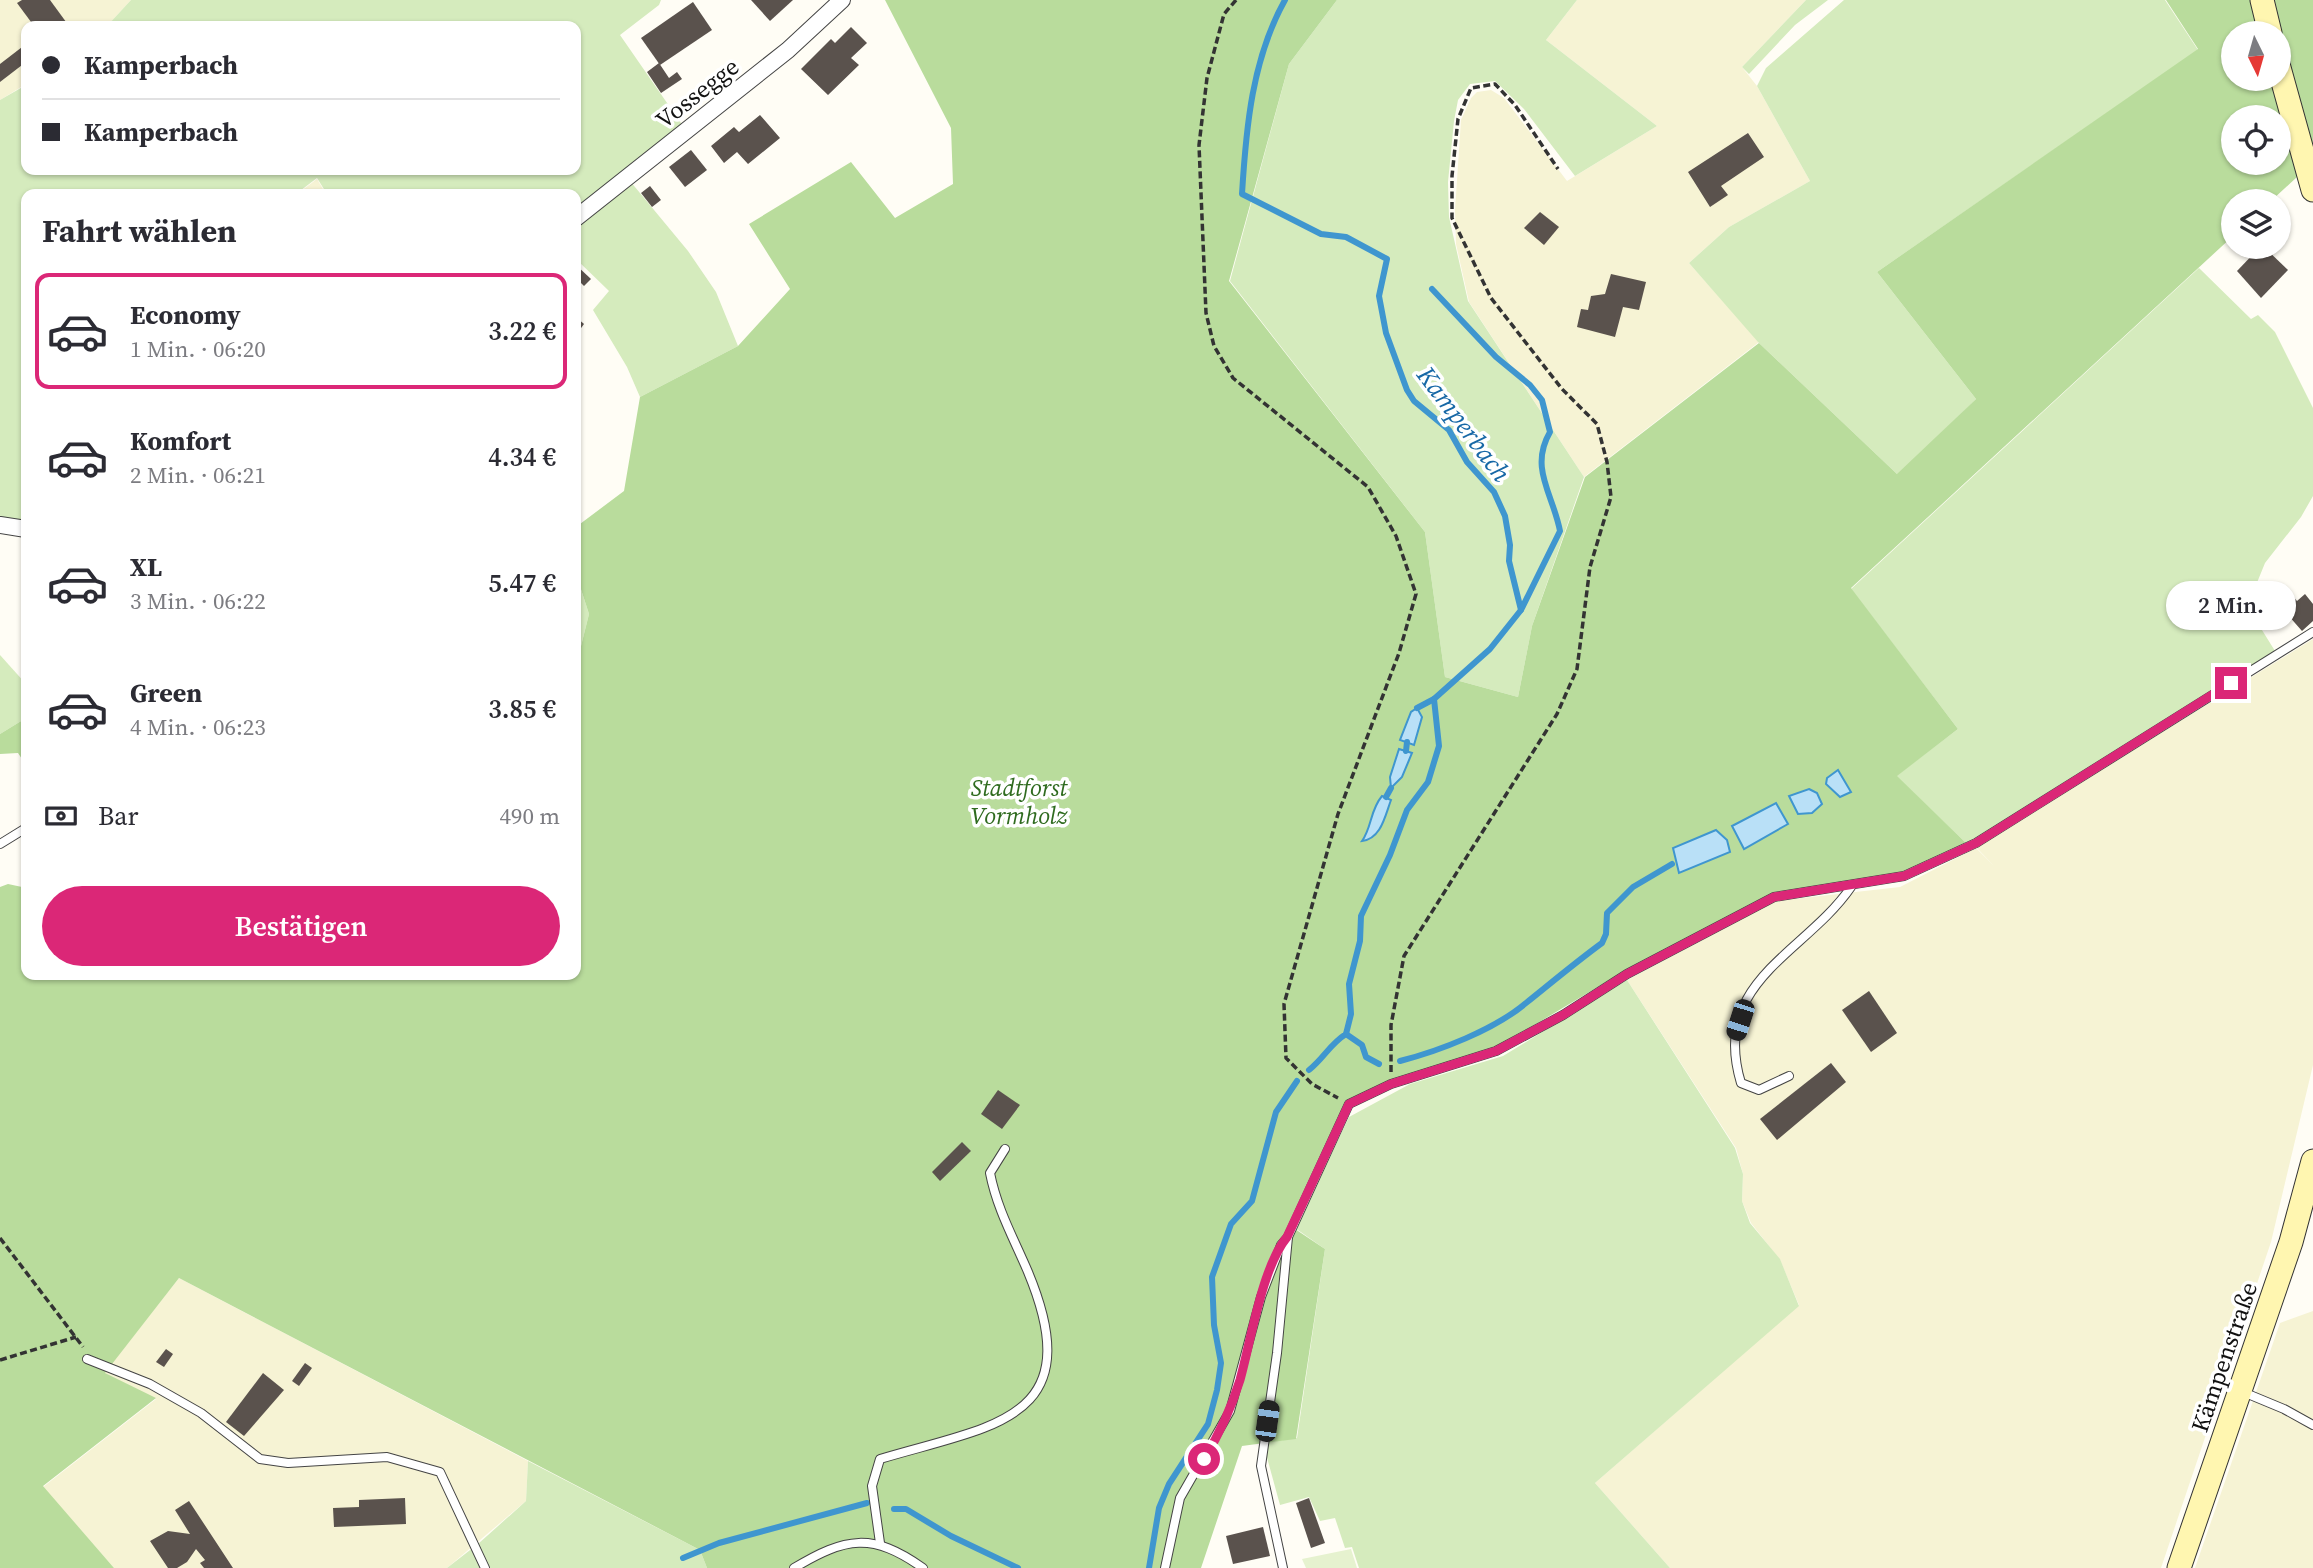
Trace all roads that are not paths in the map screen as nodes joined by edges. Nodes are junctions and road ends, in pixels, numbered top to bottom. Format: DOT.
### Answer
graph roads {
  1 [pos="842,0"];
  2 [pos="2262,0"];
  3 [pos="2267,21"];
  4 [pos="2286,91"];
  5 [pos="2313,190"];
  6 [pos="581,214"];
  7 [pos="0,525"];
  8 [pos="21,528"];
  9 [pos="2313,632"];
  10 [pos="21,831"];
  11 [pos="0,844"];
  12 [pos="1851,887"];
  13 [pos="1789,1076"];
  14 [pos="1005,1149"];
  15 [pos="2313,1161"];
  16 [pos="1287,1237"];
  17 [pos="87,1359"];
  18 [pos="2240,1391"];
  19 [pos="2313,1425"];
  20 [pos="880,1543"];
  21 [pos="485,1568"];
  22 [pos="794,1568"];
  23 [pos="923,1568"];
  24 [pos="1165,1568"];
  25 [pos="1283,1568"];
  26 [pos="2179,1568"];
  1 -- 6 [label="street, Vossegge"];
  2 -- 3 [label="street"];
  4 -- 5 [label="street"];
  7 -- 8 [label="street"];
  9 -- 12 [label="lane"];
  10 -- 11 [label="lane"];
  12 -- 13 [label="lane"];
  12 -- 16 [label="lane"];
  14 -- 20 [label="lane"];
  15 -- 18 [label="street, Kämpenstraße"];
  16 -- 24 [label="lane"];
  16 -- 25 [label="lane"];
  17 -- 21 [label="lane"];
  18 -- 19 [label="lane"];
  18 -- 26 [label="street, Kämpenstraße"];
  20 -- 22 [label="lane"];
  20 -- 23 [label="lane"];
}
